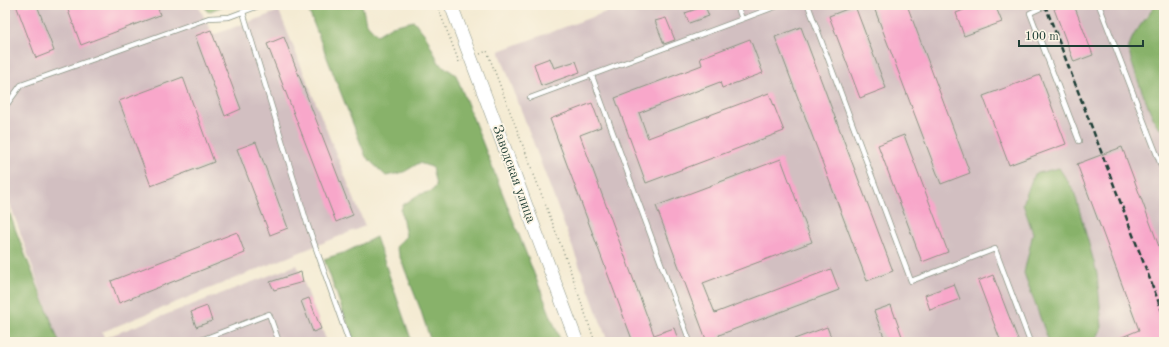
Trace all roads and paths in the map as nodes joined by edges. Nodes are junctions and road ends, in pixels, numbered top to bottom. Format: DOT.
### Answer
graph roads {
  1 [pos="261,5"];
  2 [pos="437,5"];
  3 [pos="451,5"];
  4 [pos="737,5"];
  5 [pos="780,5"];
  6 [pos="808,5"];
  7 [pos="1047,5"];
  8 [pos="1099,5"];
  9 [pos="244,12"];
  10 [pos="742,20"];
  11 [pos="470,58"];
  12 [pos="592,76"];
  13 [pos="530,98"];
  14 [pos="5,105"];
  15 [pos="1079,141"];
  16 [pos="1164,173"];
  17 [pos="196,342"];
  18 [pos="280,342"];
  19 [pos="349,342"];
  20 [pos="577,342"];
  21 [pos="595,342"];
  22 [pos="690,342"];
  23 [pos="1030,342"];
  1 -- 9 [label="lane"];
  2 -- 11 [label="path"];
  3 -- 11 [label="main road, Заводская улица"];
  4 -- 10 [label="lane"];
  5 -- 10 [label="lane"];
  6 -- 23 [label="lane"];
  7 -- 15 [label="lane"];
  8 -- 16 [label="lane"];
  9 -- 14 [label="lane"];
  9 -- 19 [label="lane"];
  10 -- 12 [label="lane"];
  11 -- 20 [label="main road, Заводская улица"];
  11 -- 21 [label="path"];
  12 -- 13 [label="lane"];
  12 -- 22 [label="lane"];
  17 -- 18 [label="lane"];
}
